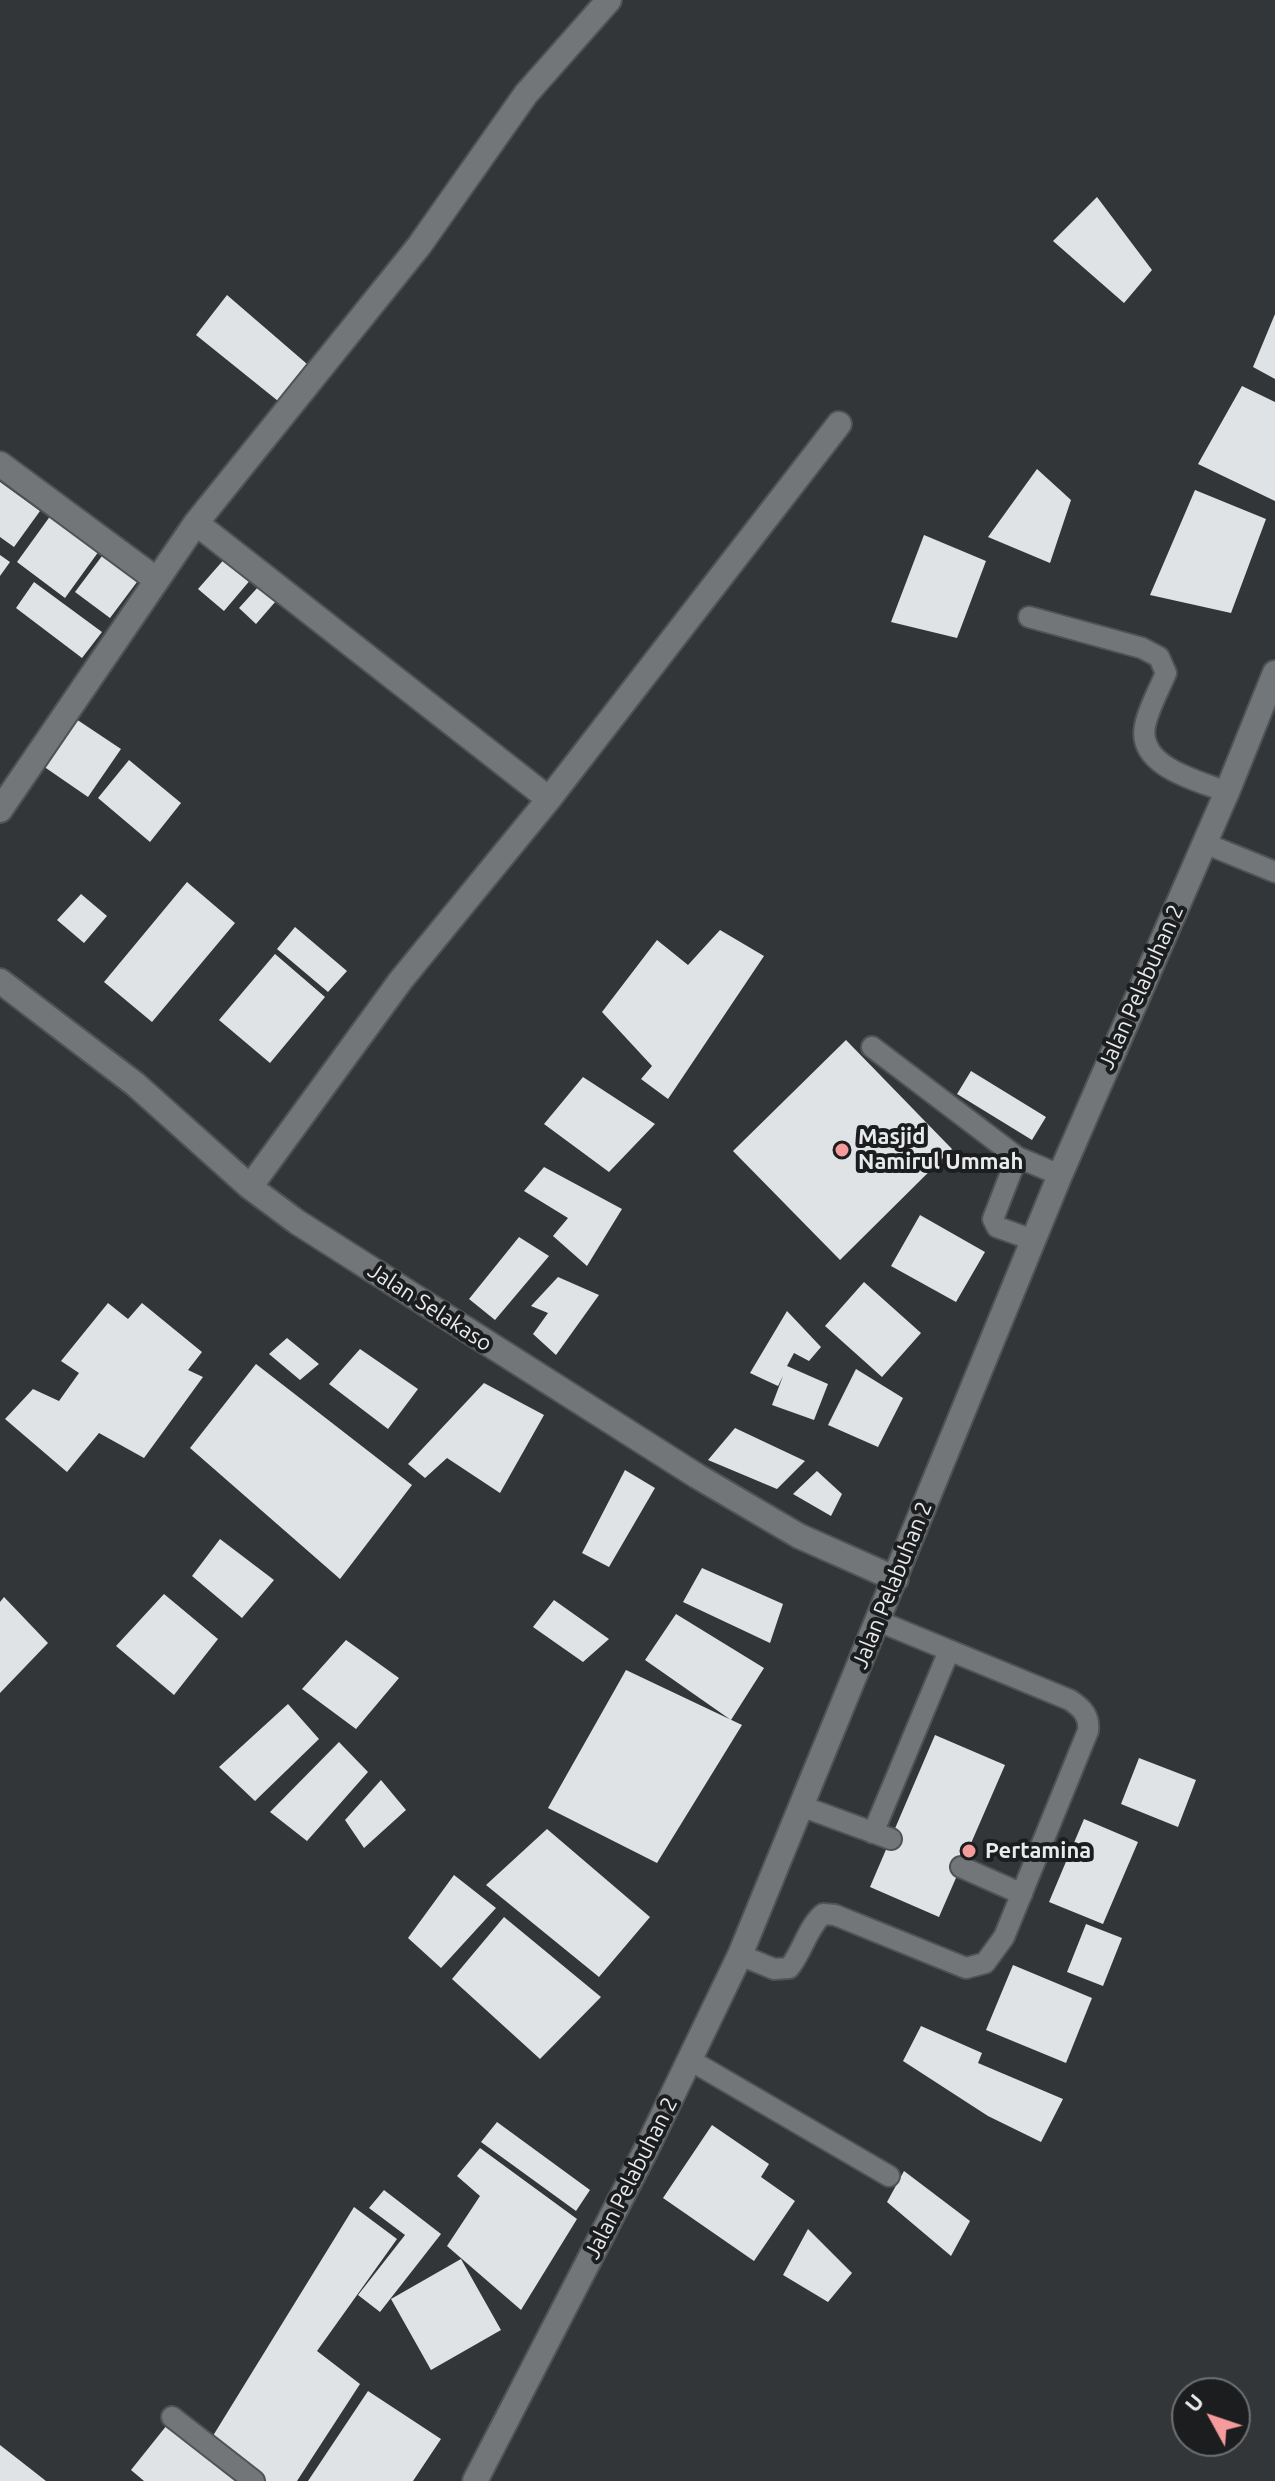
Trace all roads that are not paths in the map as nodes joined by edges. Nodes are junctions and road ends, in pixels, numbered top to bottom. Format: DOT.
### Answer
graph roads {
  1 [pos="609,0"];
  2 [pos="839,424"];
  3 [pos="0,464"];
  4 [pos="196,523"];
  5 [pos="157,580"];
  6 [pos="1029,617"];
  7 [pos="1275,673"];
  8 [pos="1227,792"];
  9 [pos="549,799"];
  10 [pos="0,810"];
  11 [pos="1204,843"];
  12 [pos="1275,872"];
  13 [pos="0,981"];
  14 [pos="872,1047"];
  15 [pos="1017,1157"];
  16 [pos="1060,1175"];
  17 [pos="250,1187"];
  18 [pos="1033,1240"];
  19 [pos="896,1579"];
  20 [pos="878,1621"];
  21 [pos="949,1651"];
  22 [pos="801,1806"];
  23 [pos="961,1867"];
  24 [pos="1022,1894"];
  25 [pos="740,1955"];
  26 [pos="690,2060"];
  27 [pos="889,2176"];
  28 [pos="172,2417"];
  29 [pos="254,2481"];
  30 [pos="475,2481"];
  1 -- 4 [label="street"];
  2 -- 9 [label="street"];
  3 -- 5 [label="street"];
  4 -- 5 [label="street"];
  4 -- 9 [label="street"];
  5 -- 10 [label="street"];
  6 -- 8 [label="lane"];
  7 -- 8 [label="street, Jalan Pelabuhan 2"];
  8 -- 11 [label="street, Jalan Pelabuhan 2"];
  9 -- 17 [label="street"];
  11 -- 12 [label="lane"];
  11 -- 16 [label="street, Jalan Pelabuhan 2"];
  13 -- 17 [label="street, Jalan Selakaso"];
  14 -- 15 [label="lane"];
  15 -- 16 [label="lane"];
  15 -- 18 [label="lane"];
  16 -- 18 [label="street, Jalan Pelabuhan 2"];
  17 -- 19 [label="street, Jalan Selakaso"];
  18 -- 19 [label="street, Jalan Pelabuhan 2"];
  19 -- 20 [label="street, Jalan Pelabuhan 2"];
  20 -- 21 [label="lane"];
  20 -- 22 [label="street, Jalan Pelabuhan 2"];
  21 -- 22 [label="lane"];
  21 -- 24 [label="lane"];
  22 -- 25 [label="street, Jalan Pelabuhan 2"];
  23 -- 24 [label="lane"];
  24 -- 25 [label="lane"];
  25 -- 26 [label="street, Jalan Pelabuhan 2"];
  26 -- 27 [label="lane"];
  26 -- 30 [label="street, Jalan Pelabuhan 2"];
  28 -- 29 [label="lane"];
}
